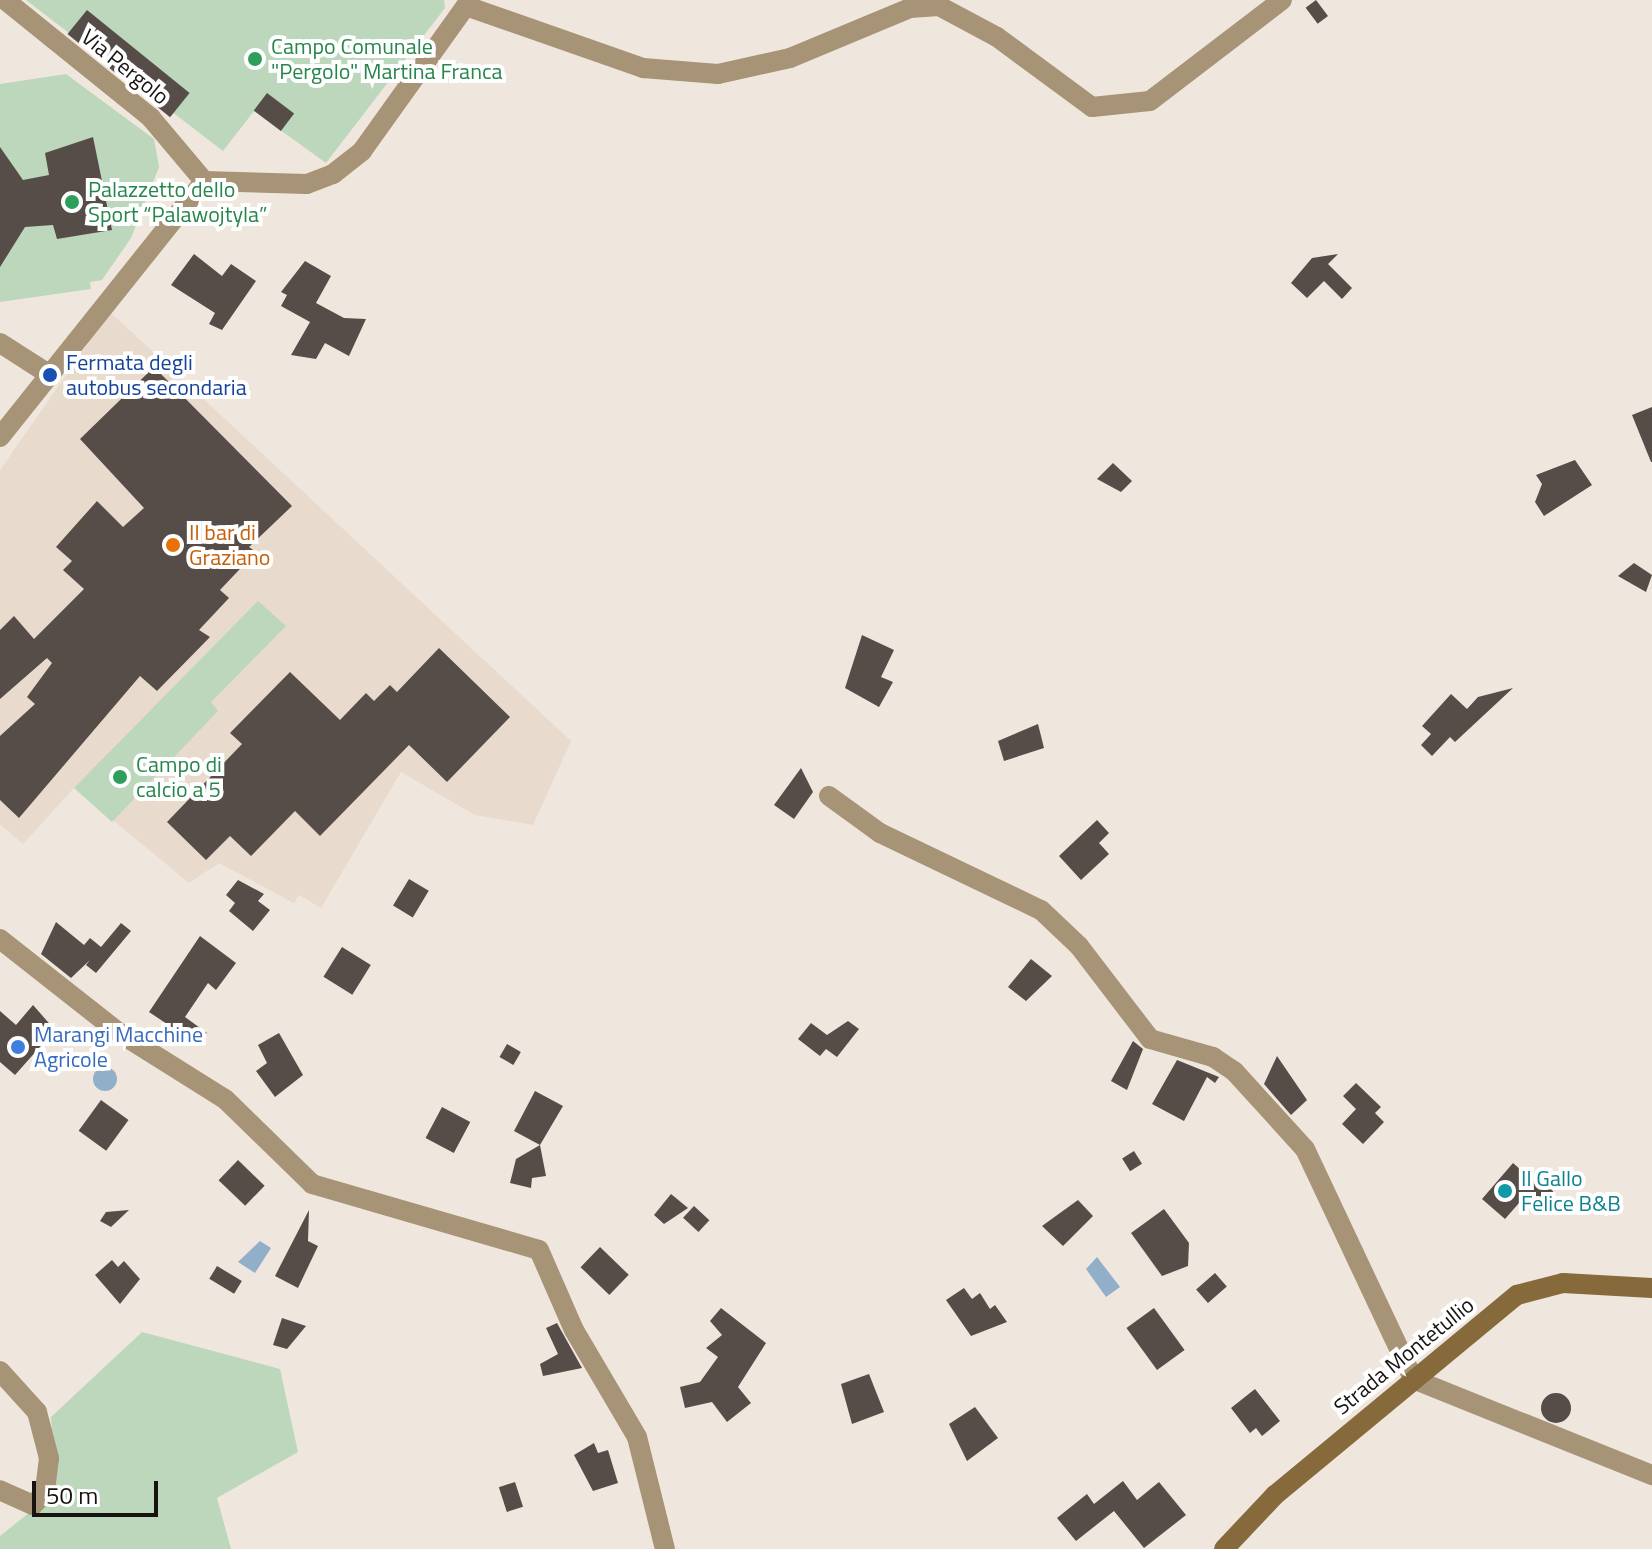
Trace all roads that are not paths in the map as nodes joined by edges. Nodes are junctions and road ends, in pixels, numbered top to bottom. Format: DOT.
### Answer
graph roads {
  1 [pos="5,0"];
  2 [pos="1282,0"];
  3 [pos="468,3"];
  4 [pos="204,181"];
  5 [pos="0,343"];
  6 [pos="50,375"];
  7 [pos="0,437"];
  8 [pos="829,796"];
  9 [pos="0,939"];
  10 [pos="1652,1288"];
  11 [pos="0,1371"];
  12 [pos="1413,1379"];
  13 [pos="1652,1475"];
  14 [pos="0,1490"];
  15 [pos="665,1549"];
  16 [pos="1224,1549"];
  1 -- 4 [label="street, Via Pergolo"];
  2 -- 3 [label="street"];
  3 -- 4 [label="street"];
  4 -- 6 [label="street"];
  5 -- 6 [label="street"];
  6 -- 7 [label="street"];
  8 -- 12 [label="street"];
  9 -- 15 [label="street"];
  10 -- 12 [label="street, Strada Montetullio"];
  11 -- 14 [label="street"];
  12 -- 13 [label="street"];
  12 -- 16 [label="street, Strada Montetullio"];
}
